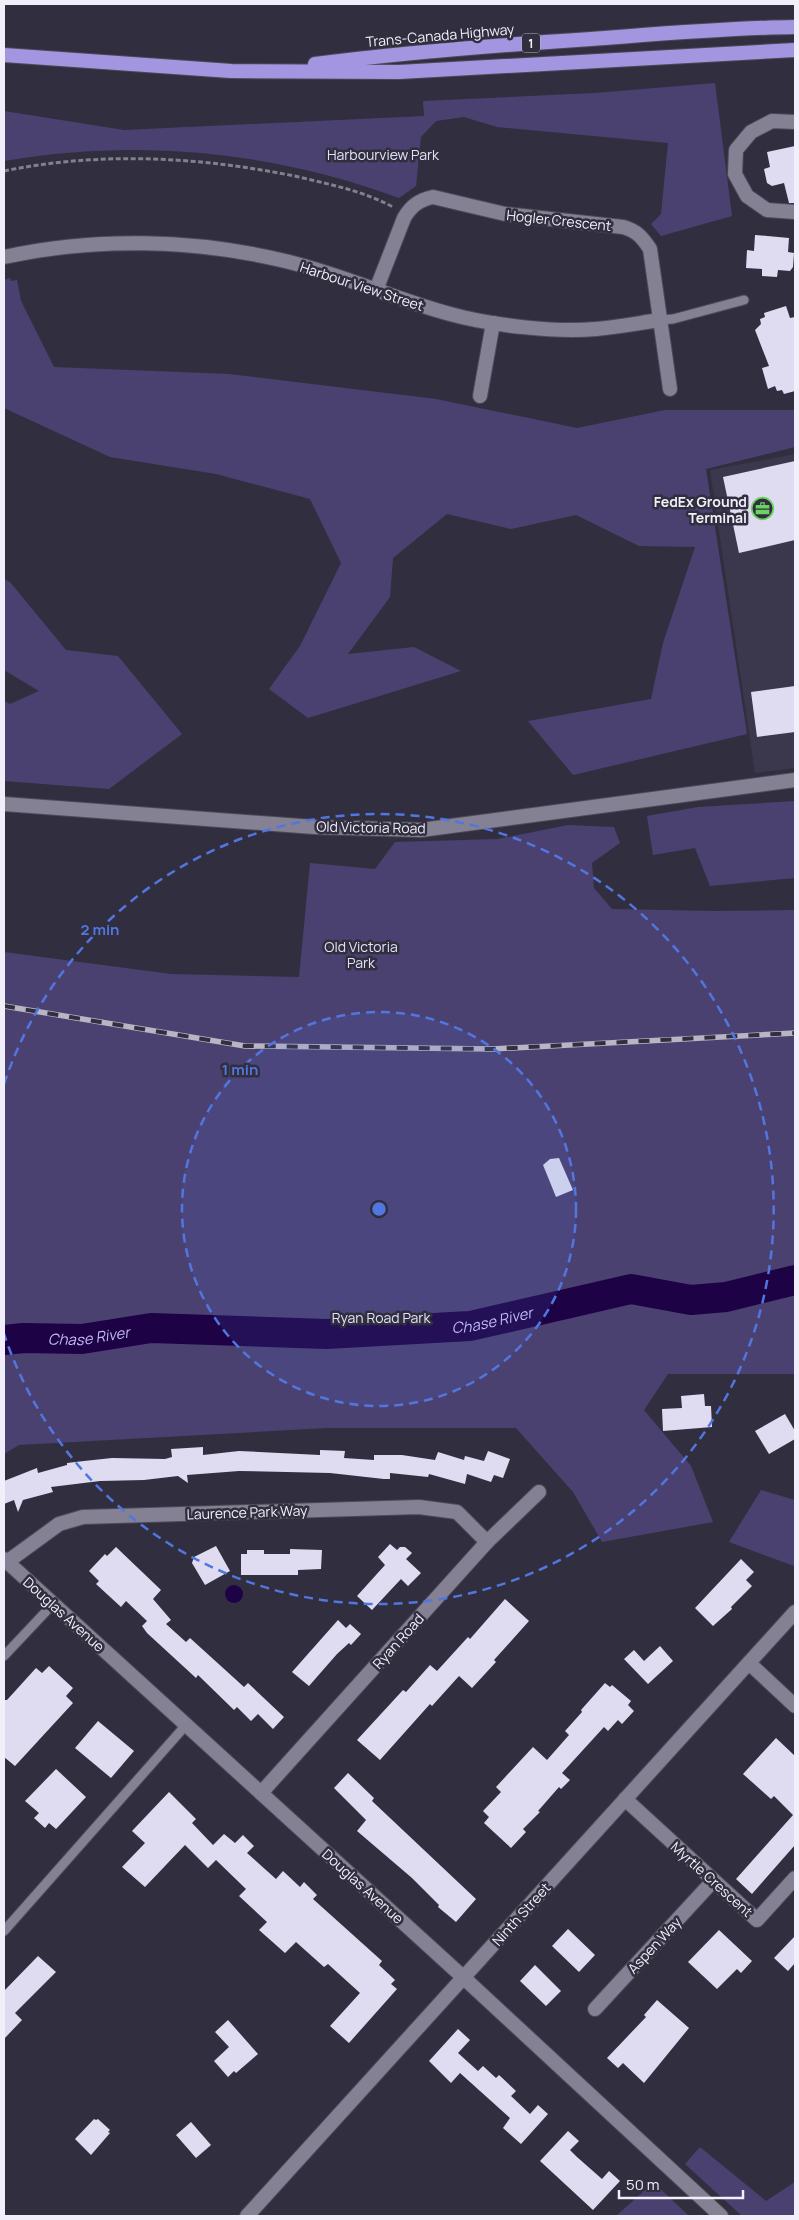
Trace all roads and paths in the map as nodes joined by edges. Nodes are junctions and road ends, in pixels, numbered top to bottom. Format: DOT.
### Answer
graph roads {
  1 [pos="795,26"];
  2 [pos="795,50"];
  3 [pos="4,54"];
  4 [pos="268,70"];
  5 [pos="795,122"];
  6 [pos="4,171"];
  7 [pos="795,212"];
  8 [pos="407,214"];
  9 [pos="4,257"];
  10 [pos="376,290"];
  11 [pos="744,300"];
  12 [pos="660,320"];
  13 [pos="493,323"];
  14 [pos="670,390"];
  15 [pos="480,396"];
  16 [pos="795,780"];
  17 [pos="4,804"];
  18 [pos="539,1492"];
  19 [pos="487,1542"];
  20 [pos="6,1560"];
  21 [pos="53,1604"];
  22 [pos="795,1612"];
  23 [pos="4,1656"];
  24 [pos="749,1663"];
  25 [pos="795,1706"];
  26 [pos="186,1725"];
  27 [pos="261,1793"];
  28 [pos="625,1799"];
  29 [pos="795,1878"];
  30 [pos="713,1881"];
  31 [pos="4,1931"];
  32 [pos="464,1978"];
  33 [pos="595,2009"];
  34 [pos="247,2216"];
  35 [pos="721,2216"];
  1 -- 4 [label="highway, Trans-Canada Highway / 1"];
  2 -- 4 [label="highway, Trans-Canada Highway / 1"];
  3 -- 4 [label="highway, Trans-Canada Highway / 1"];
  5 -- 7 [label="street"];
  6 -- 8 [label="path"];
  8 -- 10 [label="street, Hogler Crescent"];
  8 -- 12 [label="street, Hogler Crescent"];
  9 -- 10 [label="street, Harbour View Street"];
  10 -- 13 [label="street, Harbour View Street"];
  11 -- 12 [label="lane"];
  12 -- 13 [label="street, Harbour View Street"];
  12 -- 14 [label="street, Hogler Crescent"];
  13 -- 15 [label="street"];
  16 -- 17 [label="street, Old Victoria Road"];
  18 -- 19 [label="street, Ryan Road"];
  19 -- 20 [label="street, Laurence Park Way"];
  19 -- 27 [label="street, Ryan Road"];
  20 -- 21 [label="street, Douglas Avenue"];
  21 -- 23 [label="lane"];
  21 -- 26 [label="street, Douglas Avenue"];
  22 -- 24 [label="street, Ninth Street"];
  24 -- 25 [label="street"];
  24 -- 28 [label="street, Ninth Street"];
  26 -- 27 [label="street, Douglas Avenue"];
  26 -- 31 [label="lane"];
  27 -- 32 [label="street, Douglas Avenue"];
  28 -- 30 [label="street, Myrtle Crescent"];
  28 -- 32 [label="street, Ninth Street"];
  29 -- 30 [label="street, Myrtle Crescent"];
  30 -- 33 [label="street, Aspen Way"];
  32 -- 34 [label="street, Ninth Street"];
  32 -- 35 [label="street, Douglas Avenue"];
}
